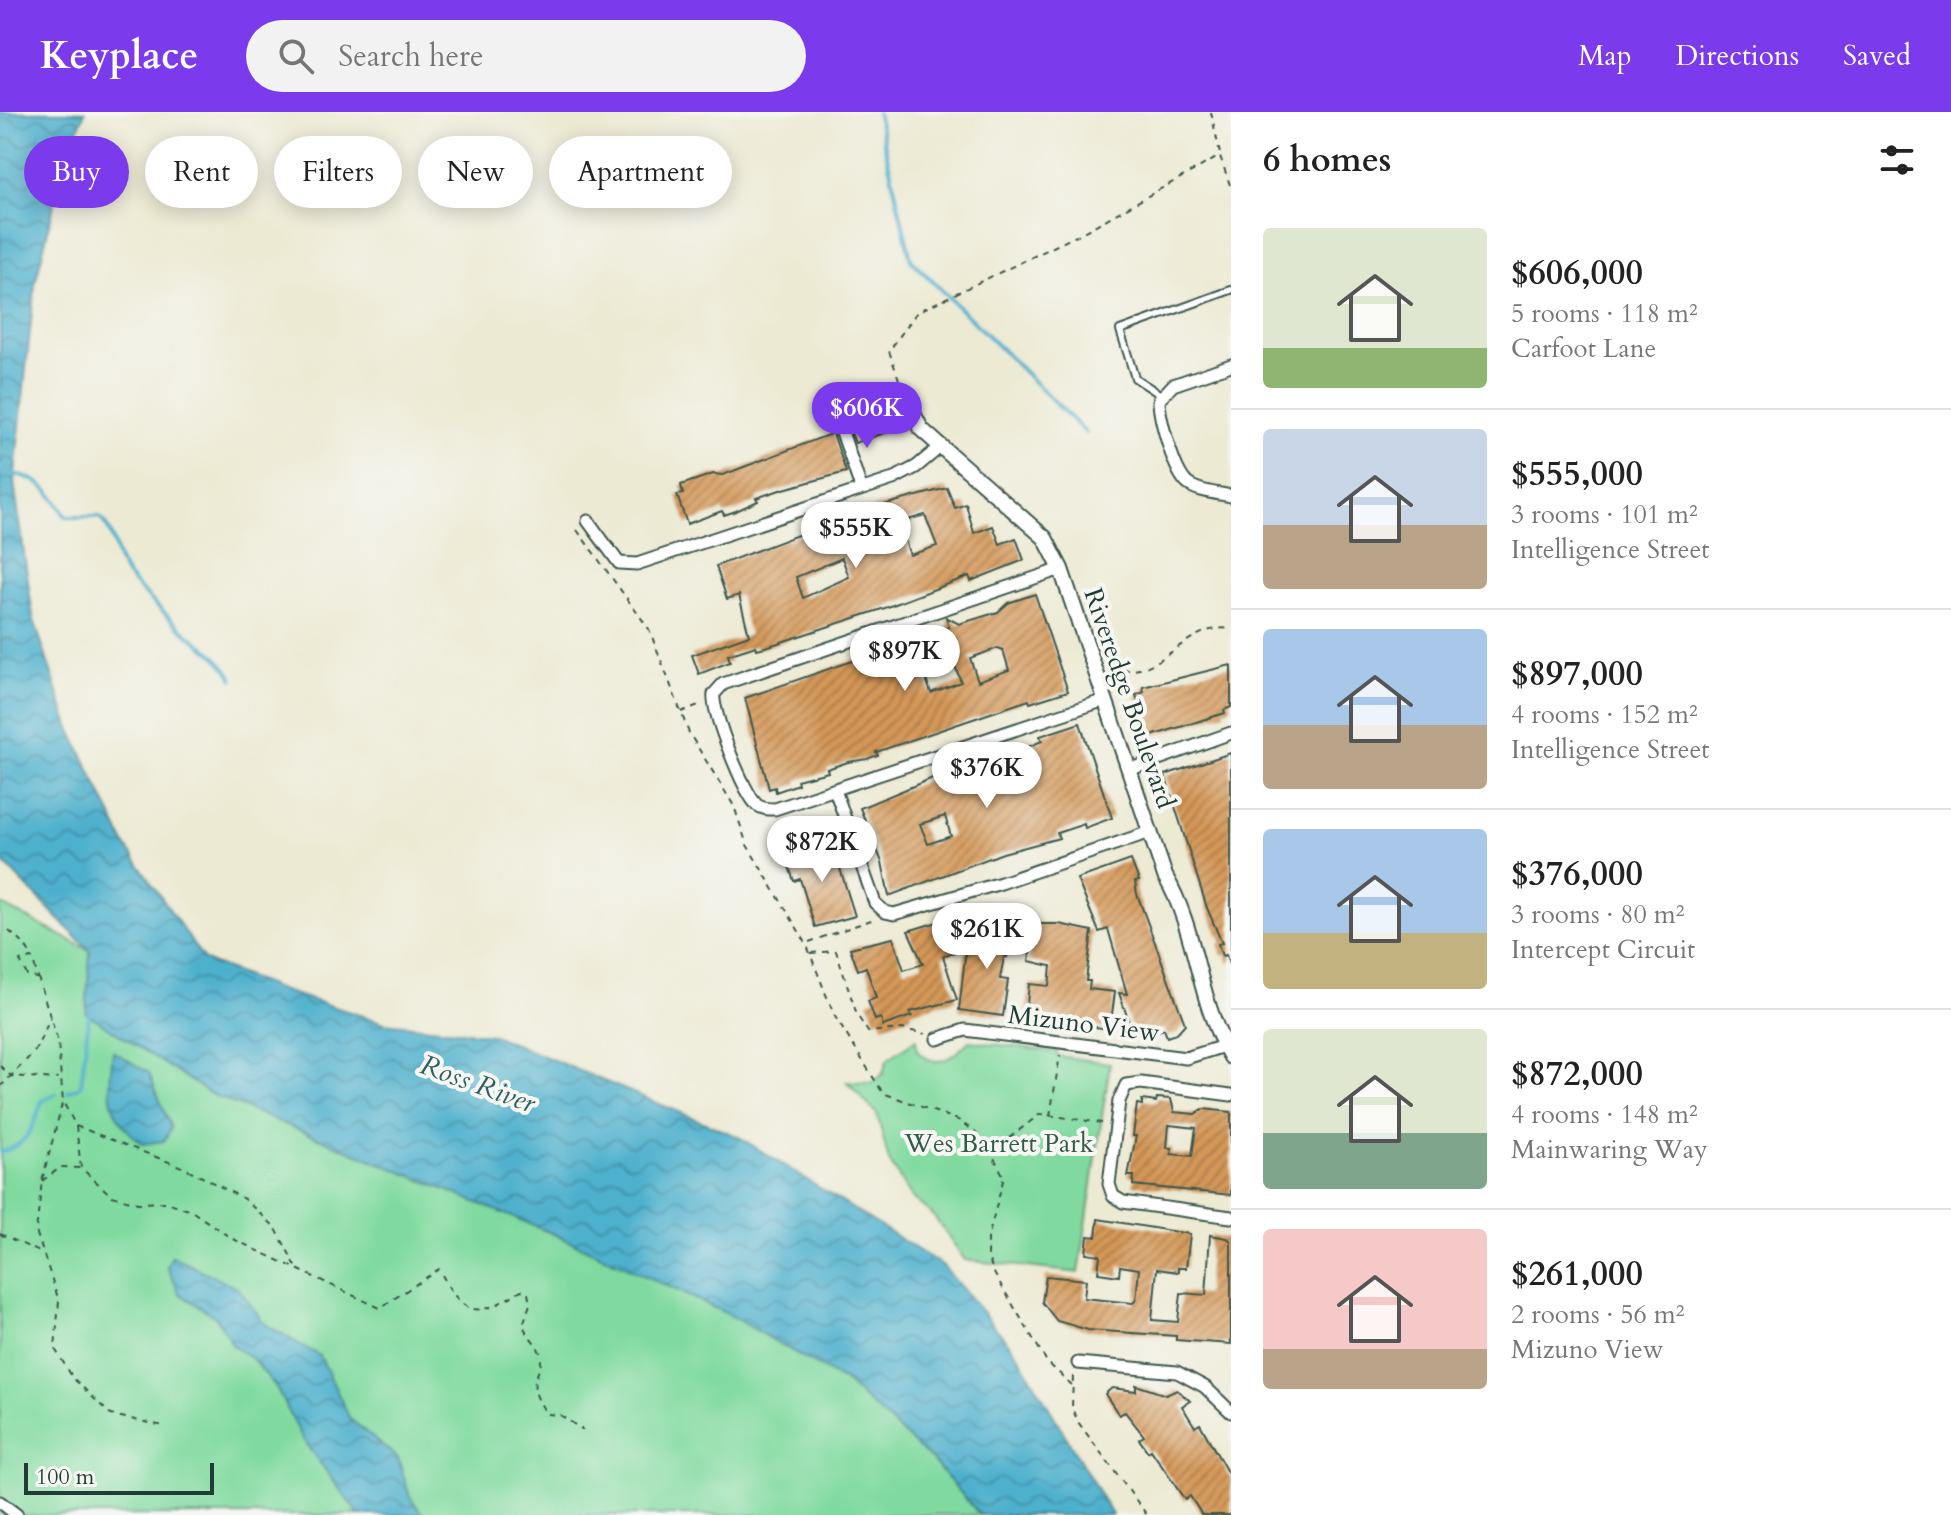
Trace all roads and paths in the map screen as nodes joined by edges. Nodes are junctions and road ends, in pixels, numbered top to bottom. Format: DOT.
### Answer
graph roads {
  1 [pos="1211,112"];
  2 [pos="1220,156"];
  3 [pos="1231,188"];
  4 [pos="1231,290"];
  5 [pos="1231,365"];
  6 [pos="1161,395"];
  7 [pos="908,403"];
  8 [pos="839,423"];
  9 [pos="940,447"];
  10 [pos="861,488"];
  11 [pos="1231,496"];
  12 [pos="588,521"];
  13 [pos="577,530"];
  14 [pos="1061,569"];
  15 [pos="1231,629"];
  16 [pos="1123,670"];
  17 [pos="713,698"];
  18 [pos="1105,700"];
  19 [pos="680,713"];
  20 [pos="1231,733"];
  21 [pos="1131,769"];
  22 [pos="835,790"];
  23 [pos="1150,832"];
  24 [pos="885,912"];
  25 [pos="9,931"];
  26 [pos="806,943"];
  27 [pos="810,953"];
  28 [pos="32,958"];
  29 [pos="39,979"];
  30 [pos="51,1016"];
  31 [pos="937,1039"];
  32 [pos="1061,1042"];
  33 [pos="1228,1052"];
  34 [pos="0,1066"];
  35 [pos="11,1076"];
  36 [pos="60,1079"];
  37 [pos="0,1087"];
  38 [pos="1231,1095"];
  39 [pos="63,1102"];
  40 [pos="1050,1116"];
  41 [pos="1106,1124"];
  42 [pos="76,1126"];
  43 [pos="991,1152"];
  44 [pos="81,1168"];
  45 [pos="42,1181"];
  46 [pos="1231,1217"];
  47 [pos="0,1234"];
  48 [pos="43,1253"];
  49 [pos="299,1271"];
  50 [pos="1078,1363"];
  51 [pos="1072,1385"];
  52 [pos="1231,1412"];
  53 [pos="164,1426"];
  54 [pos="583,1430"];
  55 [pos="0,1502"];
  56 [pos="17,1515"];
  57 [pos="1147,1515"];
  1 -- 2 [label="path"];
  2 -- 3 [label="path"];
  2 -- 7 [label="path"];
  4 -- 6 [label="lane"];
  5 -- 6 [label="street"];
  6 -- 11 [label="street"];
  7 -- 9 [label="street, Riveredge Boulevard"];
  8 -- 10 [label="street"];
  9 -- 10 [label="street"];
  9 -- 14 [label="street, Riveredge Boulevard"];
  10 -- 12 [label="street"];
  13 -- 19 [label="path"];
  14 -- 17 [label="street"];
  14 -- 18 [label="street, Riveredge Boulevard"];
  15 -- 16 [label="path"];
  17 -- 19 [label="path"];
  17 -- 22 [label="street"];
  18 -- 21 [label="street, Riveredge Boulevard"];
  18 -- 22 [label="street"];
  19 -- 26 [label="path"];
  20 -- 21 [label="street"];
  21 -- 23 [label="street, Riveredge Boulevard"];
  22 -- 24 [label="street"];
  23 -- 24 [label="street"];
  23 -- 33 [label="street, Riveredge Boulevard"];
  24 -- 26 [label="path"];
  25 -- 28 [label="path"];
  26 -- 27 [label="path"];
  27 -- 31 [label="path"];
  27 -- 43 [label="path"];
  28 -- 29 [label="path"];
  28 -- 29 [label="path"];
  29 -- 30 [label="path"];
  30 -- 35 [label="path"];
  30 -- 36 [label="path"];
  31 -- 32 [label="street, Mizuno View"];
  32 -- 33 [label="street, Mizuno View"];
  32 -- 40 [label="path"];
  34 -- 35 [label="path"];
  35 -- 36 [label="path"];
  35 -- 37 [label="path"];
  36 -- 39 [label="path"];
  38 -- 46 [label="street"];
  39 -- 42 [label="path"];
  39 -- 45 [label="path"];
  40 -- 41 [label="path"];
  40 -- 43 [label="path"];
  42 -- 44 [label="path"];
  42 -- 49 [label="path"];
  43 -- 51 [label="path"];
  44 -- 45 [label="path"];
  44 -- 49 [label="path"];
  45 -- 48 [label="path"];
  47 -- 48 [label="path"];
  48 -- 53 [label="path"];
  49 -- 54 [label="path"];
  50 -- 51 [label="path"];
  50 -- 52 [label="street"];
  51 -- 57 [label="path"];
  55 -- 56 [label="street"];
}
